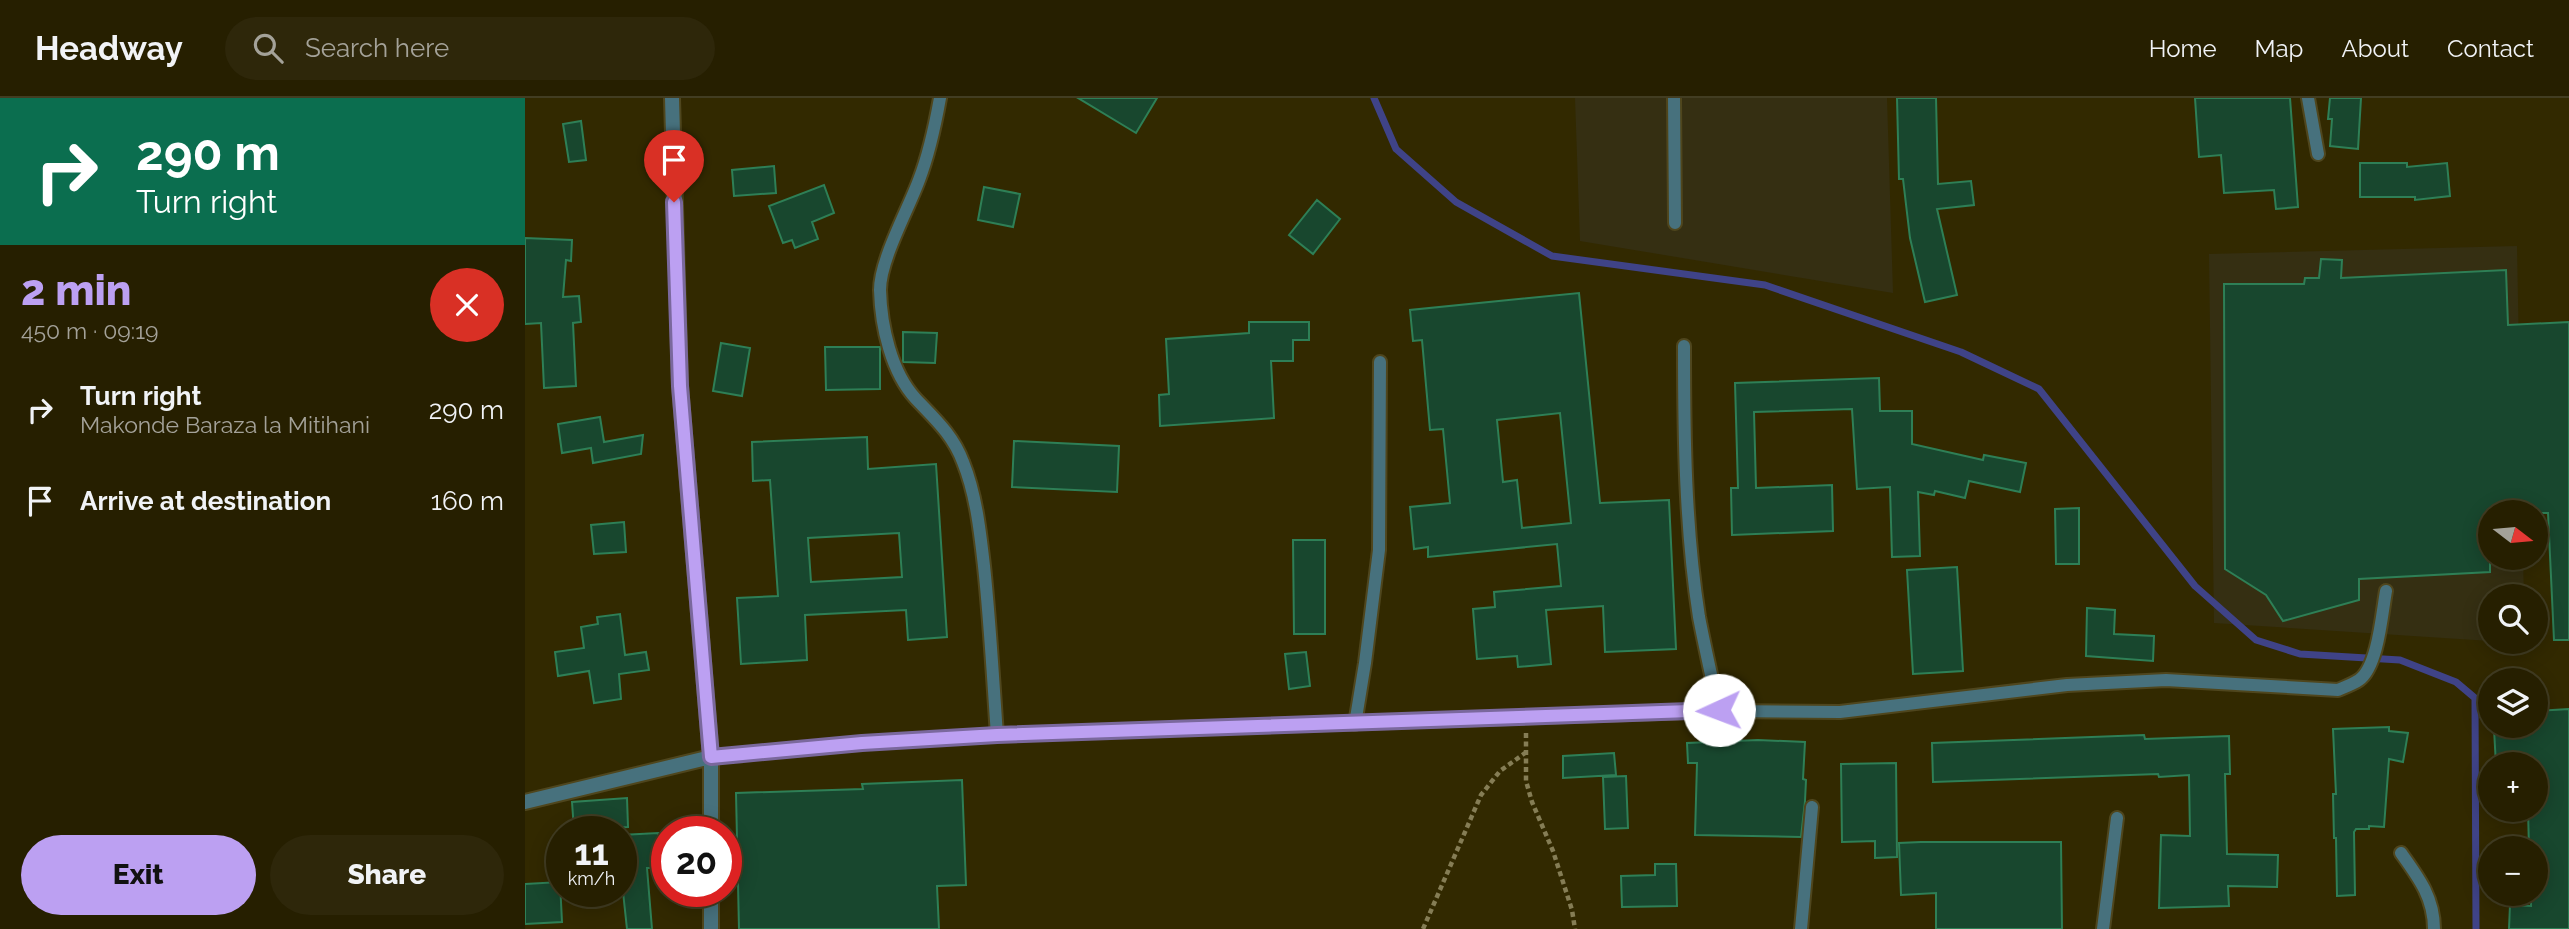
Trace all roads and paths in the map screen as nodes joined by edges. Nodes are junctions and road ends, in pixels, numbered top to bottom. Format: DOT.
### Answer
graph roads {
  1 [pos="672,98"];
  2 [pos="940,98"];
  3 [pos="1674,98"];
  4 [pos="2308,98"];
  5 [pos="2318,154"];
  6 [pos="1675,223"];
  7 [pos="1684,346"];
  8 [pos="1380,362"];
  9 [pos="2386,591"];
  10 [pos="1719,710"];
  11 [pos="1527,718"];
  12 [pos="1355,724"];
  13 [pos="997,735"];
  14 [pos="1525,752"];
  15 [pos="711,757"];
  16 [pos="525,802"];
  17 [pos="1812,807"];
  18 [pos="711,816"];
  19 [pos="2117,818"];
  20 [pos="2401,853"];
  21 [pos="711,907"];
  22 [pos="711,929"];
  23 [pos="1423,929"];
  24 [pos="1575,929"];
  25 [pos="1801,929"];
  26 [pos="2103,929"];
  27 [pos="2434,929"];
  1 -- 15 [label="street"];
  2 -- 13 [label="lane"];
  3 -- 6 [label="lane"];
  4 -- 5 [label="lane"];
  7 -- 10 [label="lane"];
  8 -- 12 [label="lane"];
  9 -- 10 [label="lane"];
  10 -- 11 [label="lane"];
  11 -- 12 [label="lane"];
  11 -- 14 [label="path"];
  12 -- 13 [label="lane"];
  13 -- 15 [label="lane"];
  14 -- 23 [label="path"];
  14 -- 24 [label="path"];
  15 -- 16 [label="street"];
  15 -- 18 [label="street"];
  17 -- 25 [label="lane"];
  19 -- 26 [label="lane"];
  20 -- 27 [label="lane"];
  21 -- 22 [label="street"];
}
